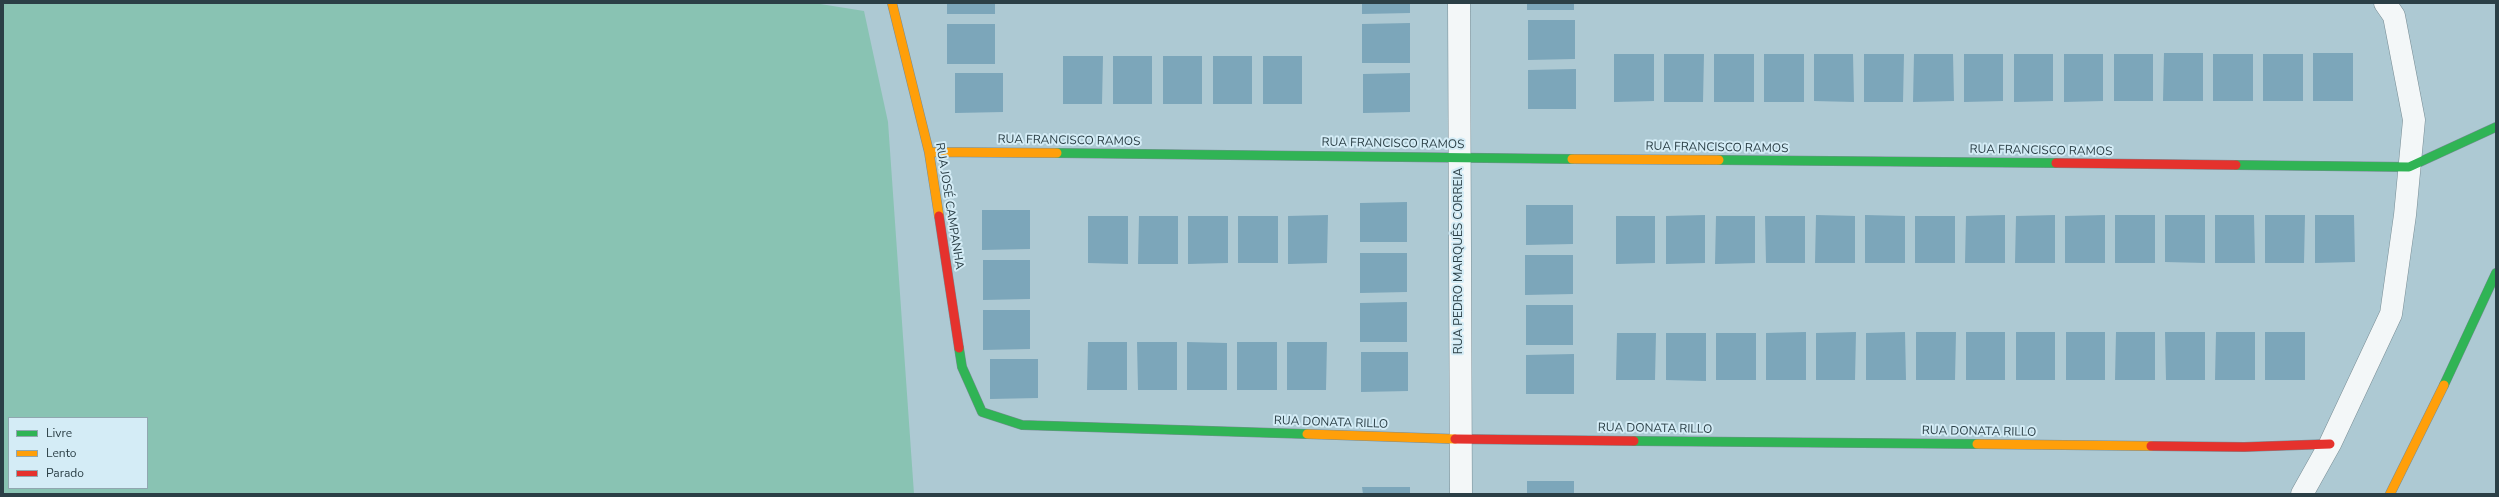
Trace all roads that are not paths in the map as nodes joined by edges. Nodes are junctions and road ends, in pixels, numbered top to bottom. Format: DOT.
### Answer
graph roads {
  1 [pos="892,3"];
  2 [pos="1459,3"];
  3 [pos="2384,3"];
  4 [pos="2496,127"];
  5 [pos="929,152"];
  6 [pos="1458,157"];
  7 [pos="2409,167"];
  8 [pos="2496,273"];
  9 [pos="982,412"];
  10 [pos="1460,439"];
  11 [pos="2330,444"];
  12 [pos="1461,494"];
  13 [pos="2302,494"];
  14 [pos="2390,494"];
  1 -- 5 [label="street, RUA JOSÉ CAMPANHA"];
  2 -- 6 [label="street, RUA PEDRO MARQUÊS CORREIA"];
  3 -- 7 [label="street"];
  4 -- 7 [label="street, RUA FRANCISCO RAMOS"];
  5 -- 6 [label="street, RUA FRANCISCO RAMOS"];
  5 -- 9 [label="street, RUA JOSÉ CAMPANHA"];
  6 -- 7 [label="street, RUA FRANCISCO RAMOS"];
  6 -- 10 [label="street, RUA PEDRO MARQUÊS CORREIA"];
  7 -- 11 [label="street"];
  8 -- 14 [label="street"];
  9 -- 10 [label="street, RUA DONATA RILLO"];
  10 -- 11 [label="street, RUA DONATA RILLO"];
  10 -- 12 [label="street, RUA PEDRO MARQUÊS CORREIA"];
  11 -- 13 [label="street"];
}
